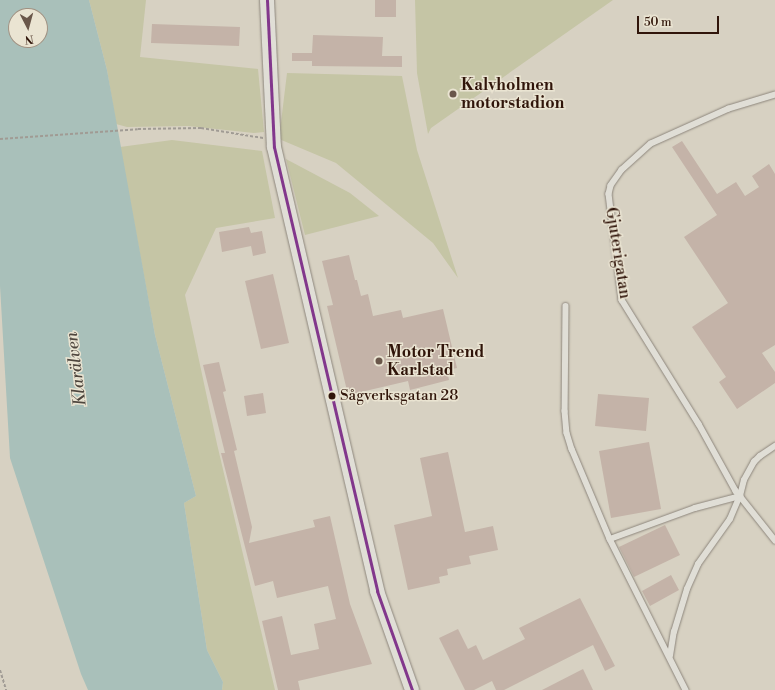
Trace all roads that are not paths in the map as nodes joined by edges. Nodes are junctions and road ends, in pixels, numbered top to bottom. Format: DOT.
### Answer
graph roads {
  1 [pos="267,0"];
  2 [pos="775,95"];
  3 [pos="566,306"];
  4 [pos="775,446"];
  5 [pos="740,496"];
  6 [pos="775,529"];
  7 [pos="771,534"];
  8 [pos="610,539"];
  9 [pos="775,540"];
  10 [pos="670,656"];
  11 [pos="412,690"];
  12 [pos="686,690"];
  1 -- 11 [label="street"];
  2 -- 5 [label="lane, Gjuterigatan"];
  3 -- 8 [label="lane"];
  4 -- 5 [label="lane"];
  5 -- 7 [label="lane, Gjuterigatan"];
  5 -- 8 [label="lane"];
  5 -- 10 [label="lane"];
  6 -- 7 [label="lane"];
  7 -- 9 [label="lane, Gjuterigatan"];
  8 -- 10 [label="lane"];
  10 -- 12 [label="lane"];
}
